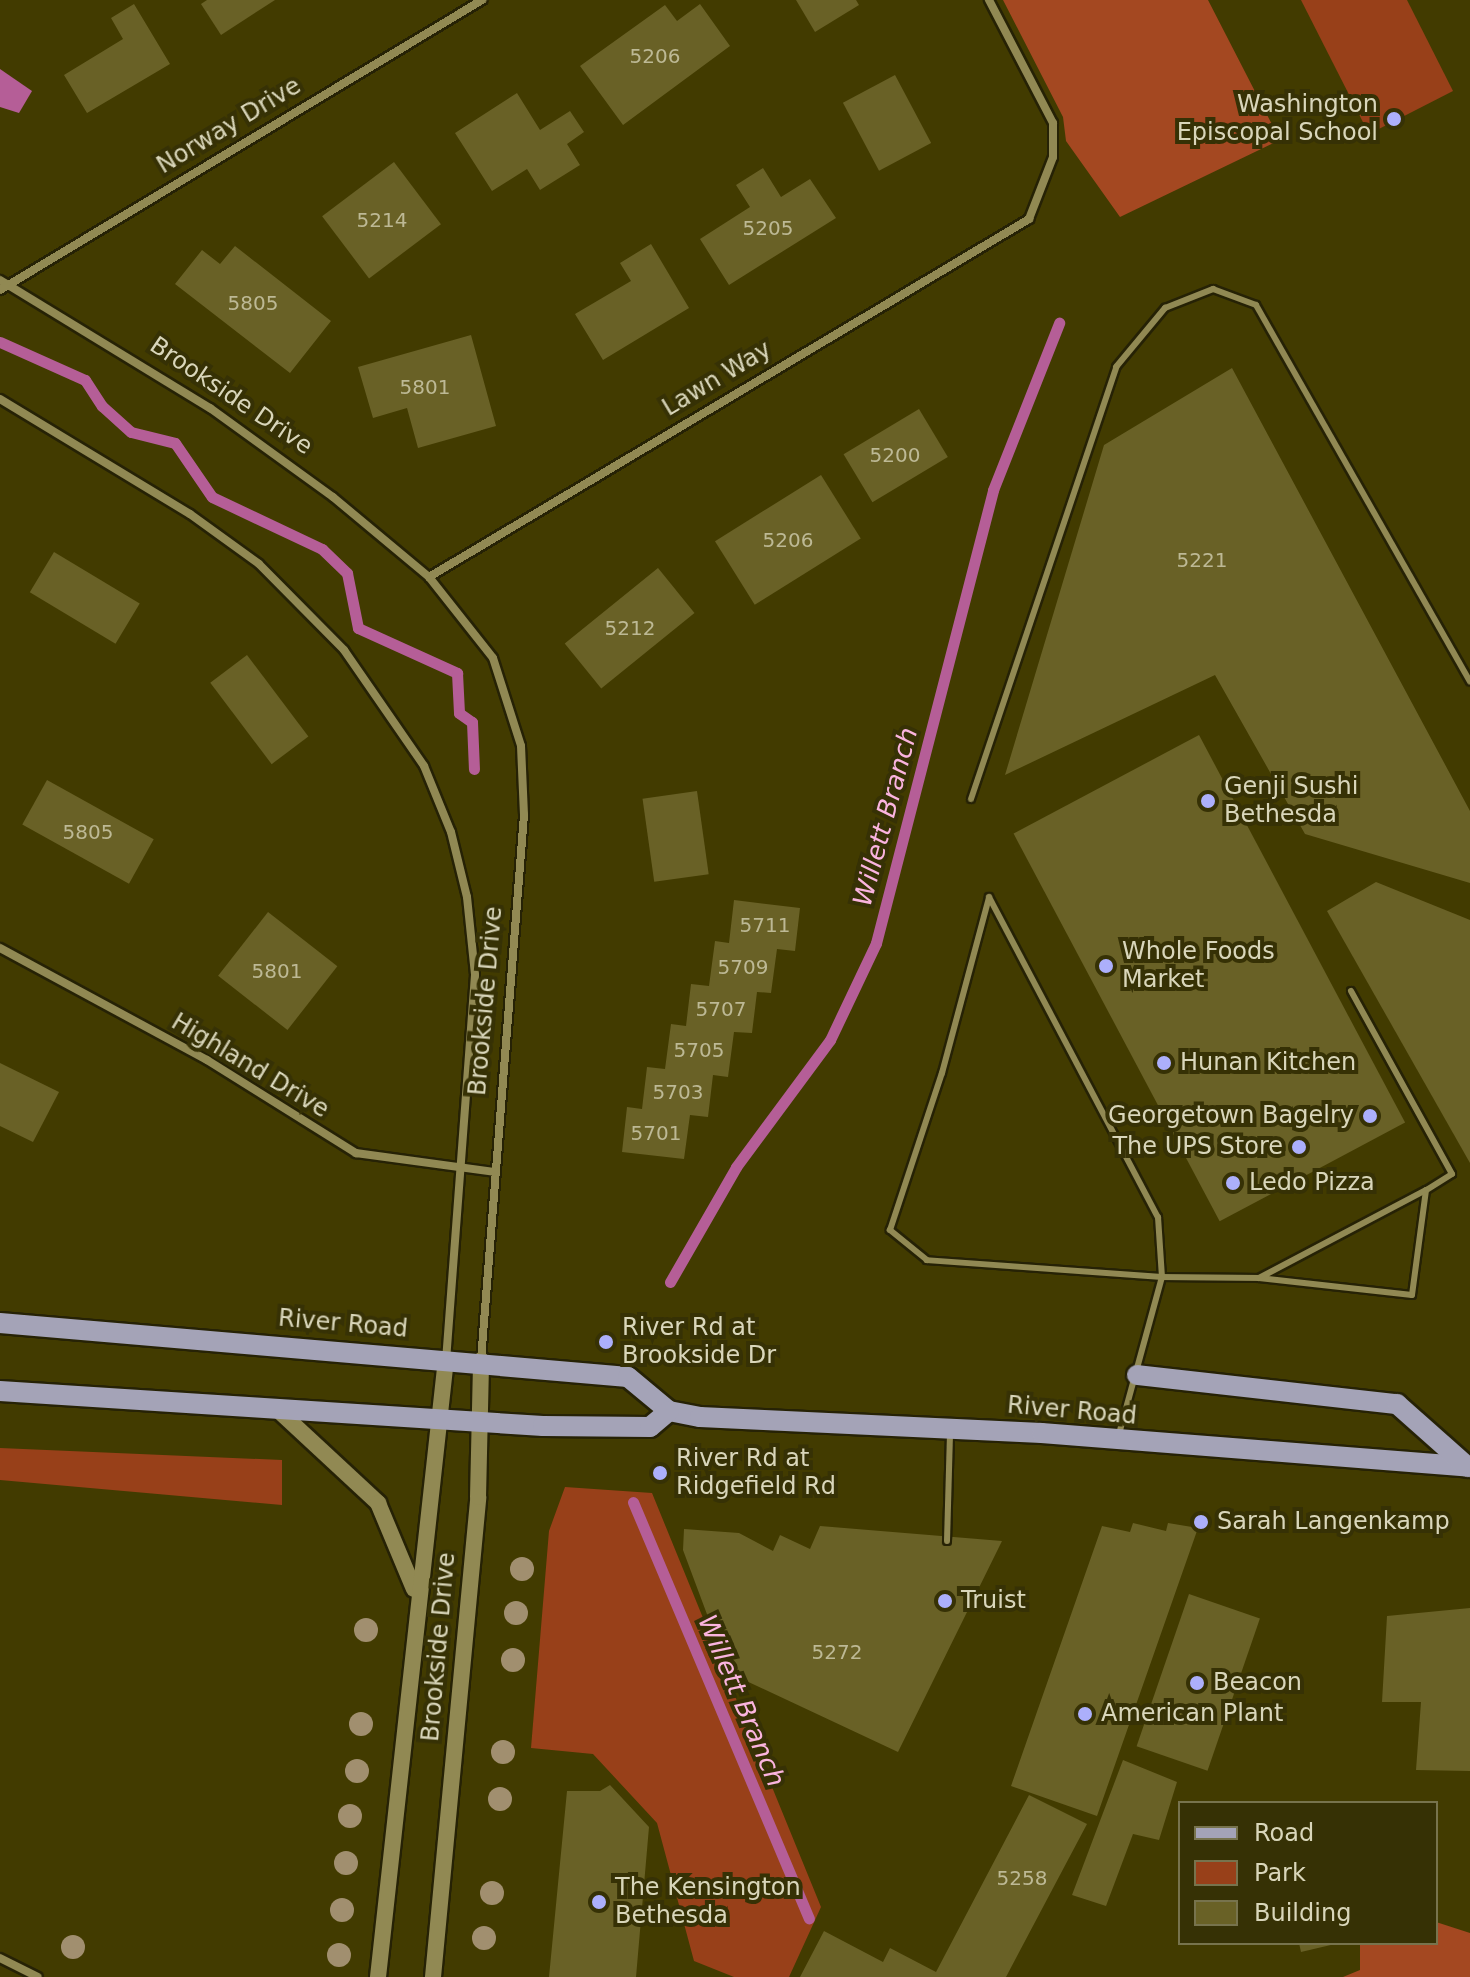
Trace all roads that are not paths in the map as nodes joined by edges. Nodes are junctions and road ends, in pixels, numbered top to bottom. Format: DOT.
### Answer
graph roads {
  1 [pos="482,0"];
  2 [pos="989,0"];
  3 [pos="2,284"];
  4 [pos="0,399"];
  5 [pos="429,577"];
  6 [pos="1470,681"];
  7 [pos="971,799"];
  8 [pos="0,948"];
  9 [pos="1351,991"];
  10 [pos="463,1170"];
  11 [pos="494,1172"];
  12 [pos="1426,1190"];
  13 [pos="1162,1277"];
  14 [pos="1259,1278"];
  15 [pos="0,1323"];
  16 [pos="446,1359"];
  17 [pos="481,1360"];
  18 [pos="1137,1375"];
  19 [pos="0,1391"];
  20 [pos="278,1410"];
  21 [pos="669,1411"];
  22 [pos="437,1421"];
  23 [pos="481,1423"];
  24 [pos="950,1429"];
  25 [pos="1117,1441"];
  26 [pos="1469,1467"];
  27 [pos="947,1541"];
  28 [pos="416,1594"];
  29 [pos="0,1958"];
  30 [pos="38,1977"];
  31 [pos="378,1977"];
  32 [pos="433,1977"];
  1 -- 3 [label="street, Norway Drive"];
  2 -- 5 [label="street, Lawn Way"];
  3 -- 5 [label="street, Brookside Drive"];
  4 -- 10 [label="street, Brookside Drive"];
  5 -- 11 [label="street, Brookside Drive"];
  6 -- 7 [label="lane"];
  8 -- 10 [label="street, Highland Drive"];
  9 -- 12 [label="lane"];
  10 -- 11 [label="street, Highland Drive"];
  10 -- 16 [label="street, Brookside Drive"];
  11 -- 17 [label="street, Brookside Drive"];
  12 -- 14 [label="lane"];
  12 -- 14 [label="lane"];
  13 -- 13 [label="lane"];
  13 -- 14 [label="lane"];
  13 -- 18 [label="lane"];
  15 -- 16 [label="main road, River Road"];
  16 -- 17 [label="main road, River Road"];
  16 -- 22 [label="street, Brookside Drive"];
  17 -- 21 [label="main road, River Road"];
  17 -- 23 [label="street, Brookside Drive"];
  18 -- 25 [label="lane"];
  18 -- 26 [label="main road"];
  19 -- 20 [label="main road, River Road"];
  20 -- 22 [label="main road, River Road"];
  20 -- 28 [label="street"];
  21 -- 23 [label="main road, River Road"];
  21 -- 24 [label="main road, River Road"];
  22 -- 23 [label="main road, River Road"];
  22 -- 28 [label="street, Brookside Drive"];
  23 -- 32 [label="street, Brookside Drive"];
  24 -- 25 [label="main road, River Road"];
  24 -- 27 [label="lane"];
  25 -- 26 [label="main road, River Road"];
  28 -- 31 [label="street, Brookside Drive"];
  29 -- 30 [label="street"];
}
